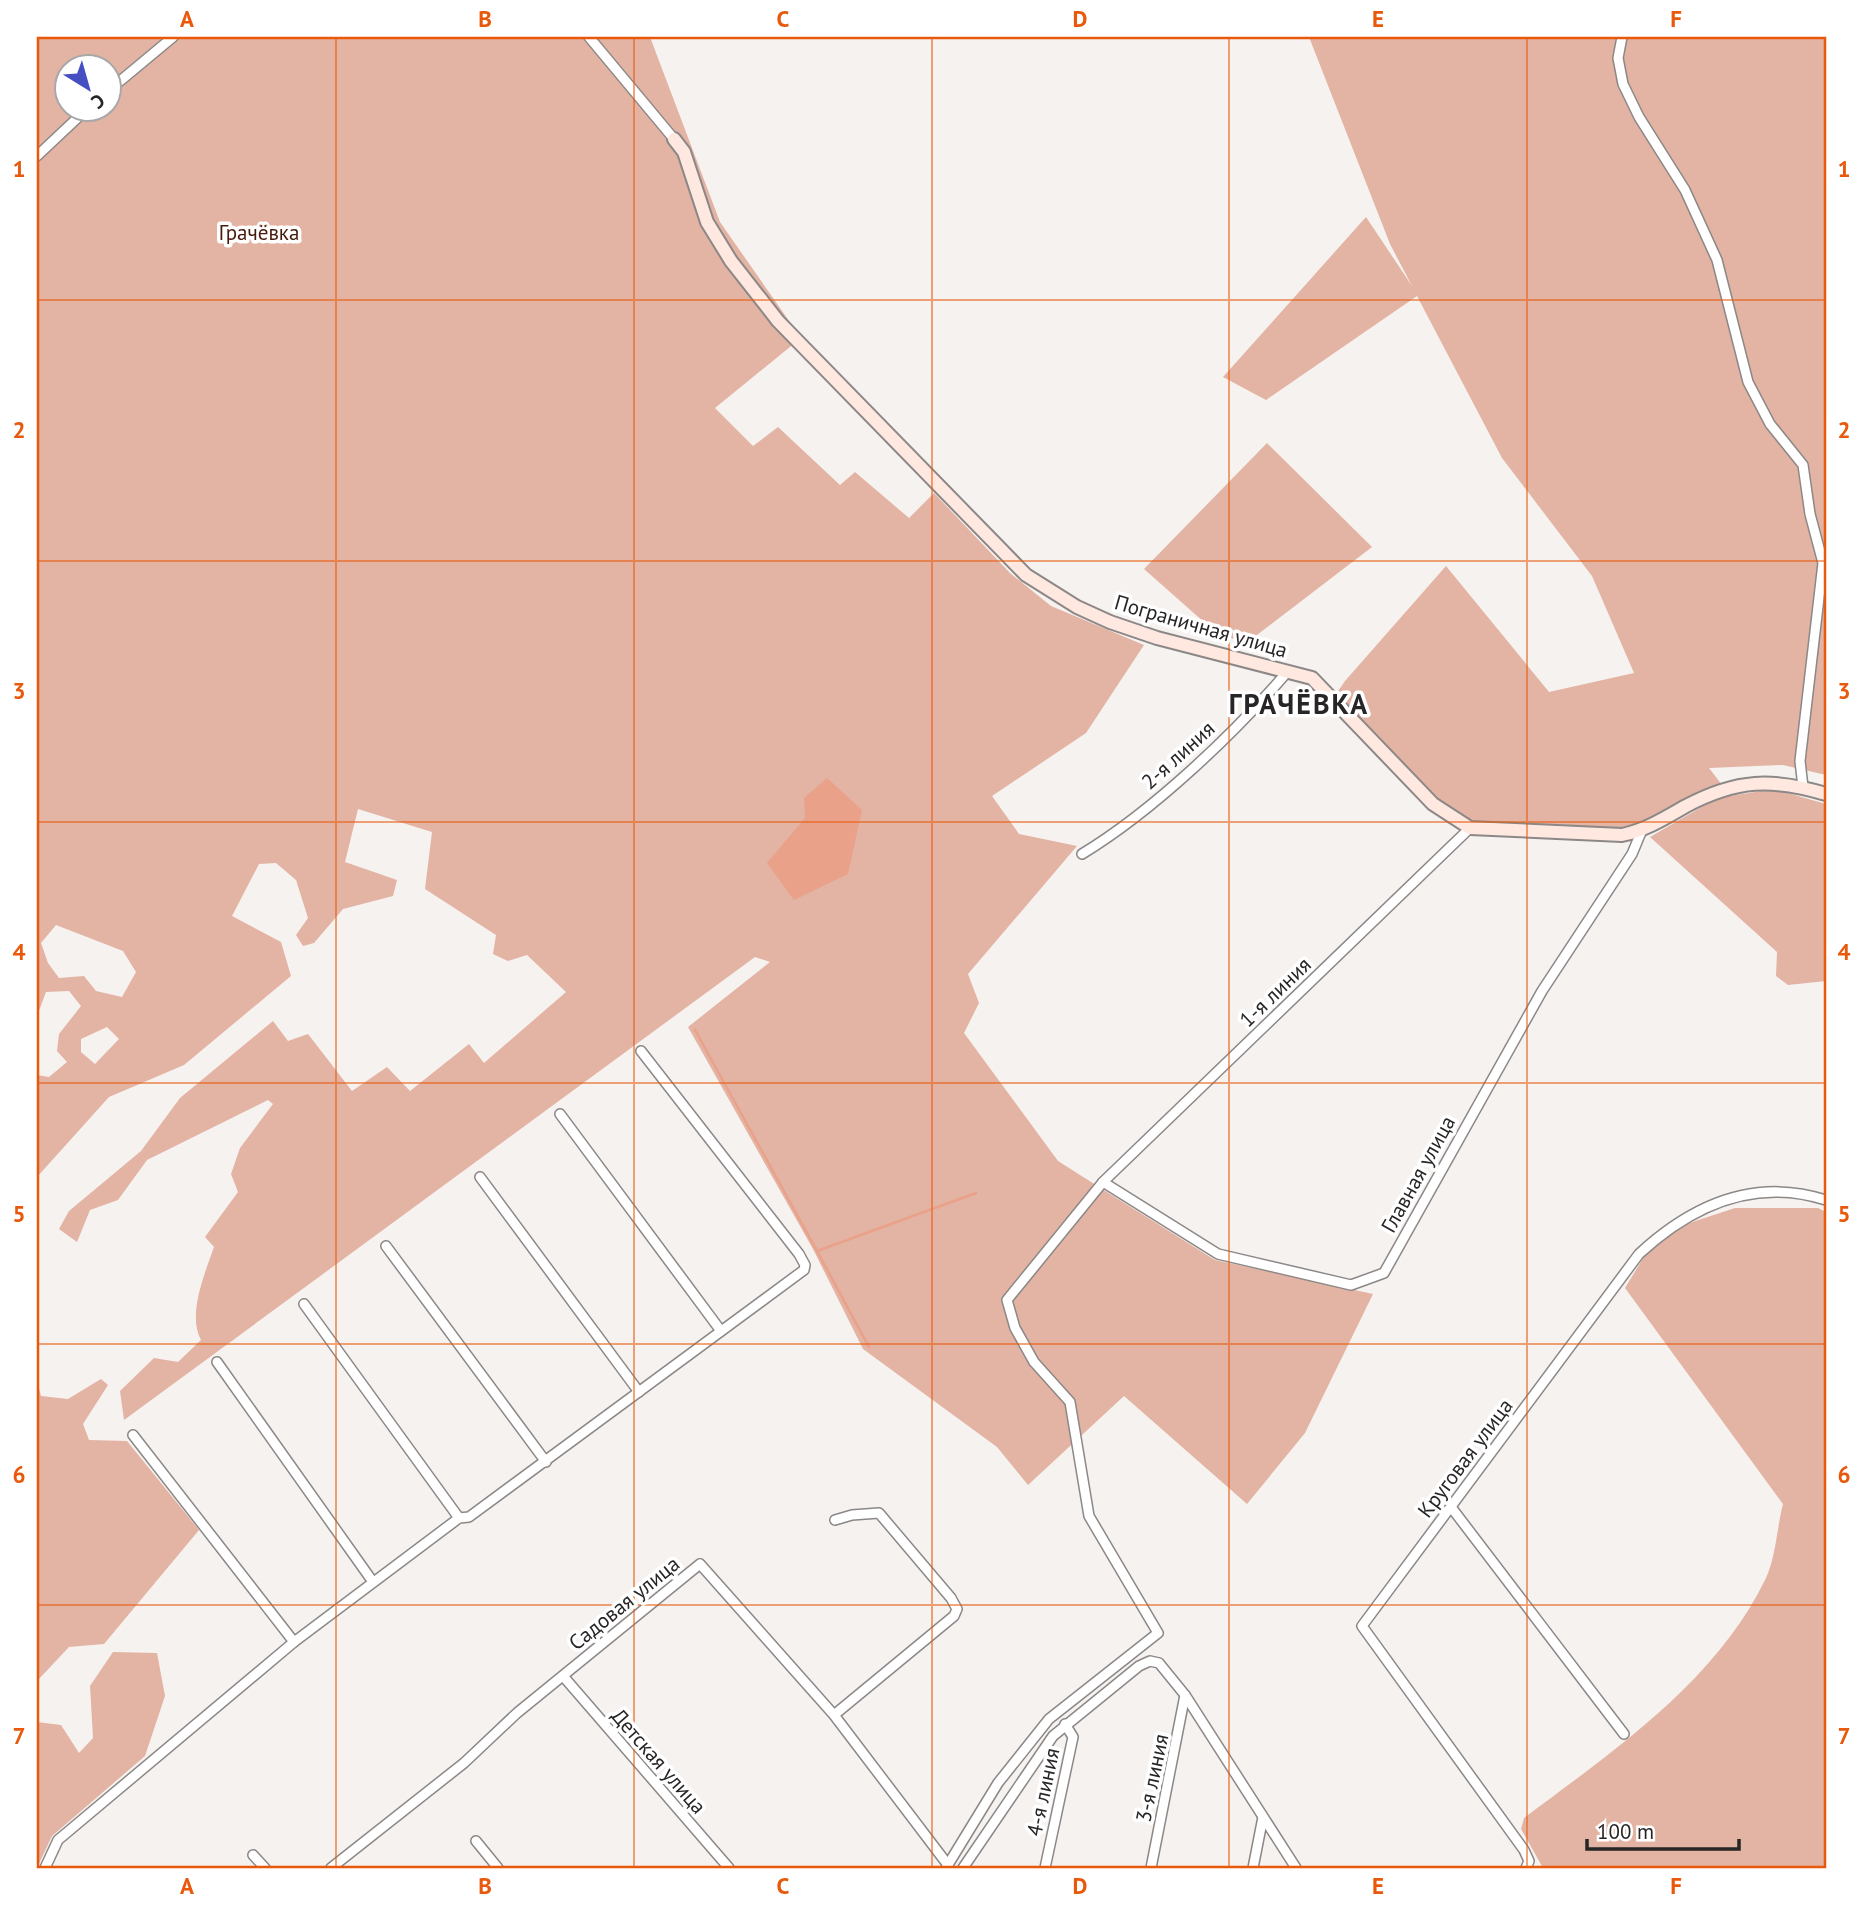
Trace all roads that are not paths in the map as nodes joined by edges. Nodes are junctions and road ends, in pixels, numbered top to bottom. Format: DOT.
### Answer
graph roads {
  1 [pos="173,37"];
  2 [pos="589,37"];
  3 [pos="1622,37"];
  4 [pos="122,79"];
  5 [pos="73,122"];
  6 [pos="674,139"];
  7 [pos="37,156"];
  8 [pos="1289,671"];
  9 [pos="1803,787"];
  10 [pos="1826,794"];
  11 [pos="1471,828"];
  12 [pos="1642,830"];
  13 [pos="1082,854"];
  14 [pos="641,1051"];
  15 [pos="560,1114"];
  16 [pos="480,1177"];
  17 [pos="1103,1182"];
  18 [pos="1826,1200"];
  19 [pos="386,1245"];
  20 [pos="304,1304"];
  21 [pos="721,1331"];
  22 [pos="217,1362"];
  23 [pos="639,1392"];
  24 [pos="133,1435"];
  25 [pos="546,1462"];
  26 [pos="1451,1507"];
  27 [pos="459,1518"];
  28 [pos="835,1521"];
  29 [pos="373,1582"];
  30 [pos="293,1642"];
  31 [pos="563,1676"];
  32 [pos="1185,1695"];
  33 [pos="834,1715"];
  34 [pos="1065,1724"];
  35 [pos="1624,1734"];
  36 [pos="1264,1817"];
  37 [pos="475,1842"];
  38 [pos="253,1855"];
  39 [pos="947,1867"];
  40 [pos="45,1868"];
  41 [pos="265,1868"];
  42 [pos="331,1868"];
  43 [pos="498,1868"];
  44 [pos="729,1868"];
  45 [pos="963,1868"];
  46 [pos="1045,1868"];
  47 [pos="1151,1868"];
  48 [pos="1253,1868"];
  49 [pos="1296,1868"];
  50 [pos="1526,1868"];
  1 -- 4 [label="street"];
  2 -- 6 [label="street"];
  3 -- 9 [label="street"];
  5 -- 7 [label="street"];
  6 -- 8 [label="street, Пограничная улица"];
  8 -- 11 [label="street, Пограничная улица"];
  8 -- 13 [label="street, 2-я линия"];
  9 -- 10 [label="street, Пограничная улица"];
  9 -- 12 [label="street, Пограничная улица"];
  11 -- 12 [label="street, Пограничная улица"];
  11 -- 17 [label="street, 1-я линия"];
  12 -- 17 [label="street, Главная улица"];
  14 -- 21 [label="street"];
  15 -- 21 [label="street"];
  16 -- 23 [label="street"];
  17 -- 39 [label="street, 1-я линия"];
  18 -- 26 [label="street, Круговая улица"];
  19 -- 25 [label="street"];
  20 -- 27 [label="street"];
  21 -- 23 [label="street"];
  22 -- 29 [label="street"];
  23 -- 25 [label="street"];
  24 -- 30 [label="street"];
  25 -- 27 [label="street"];
  26 -- 35 [label="street"];
  26 -- 50 [label="street, Круговая улица"];
  27 -- 29 [label="street"];
  28 -- 33 [label="street"];
  29 -- 30 [label="street"];
  30 -- 40 [label="street"];
  31 -- 33 [label="street, Садовая улица"];
  31 -- 42 [label="street, Садовая улица"];
  31 -- 44 [label="street, Детская улица"];
  32 -- 34 [label="street"];
  32 -- 36 [label="street"];
  32 -- 47 [label="street, 3-я линия"];
  33 -- 39 [label="street, Садовая улица"];
  34 -- 45 [label="street"];
  34 -- 46 [label="street, 4-я линия"];
  36 -- 48 [label="street"];
  36 -- 49 [label="street"];
  37 -- 43 [label="street"];
  38 -- 41 [label="street"];
}
